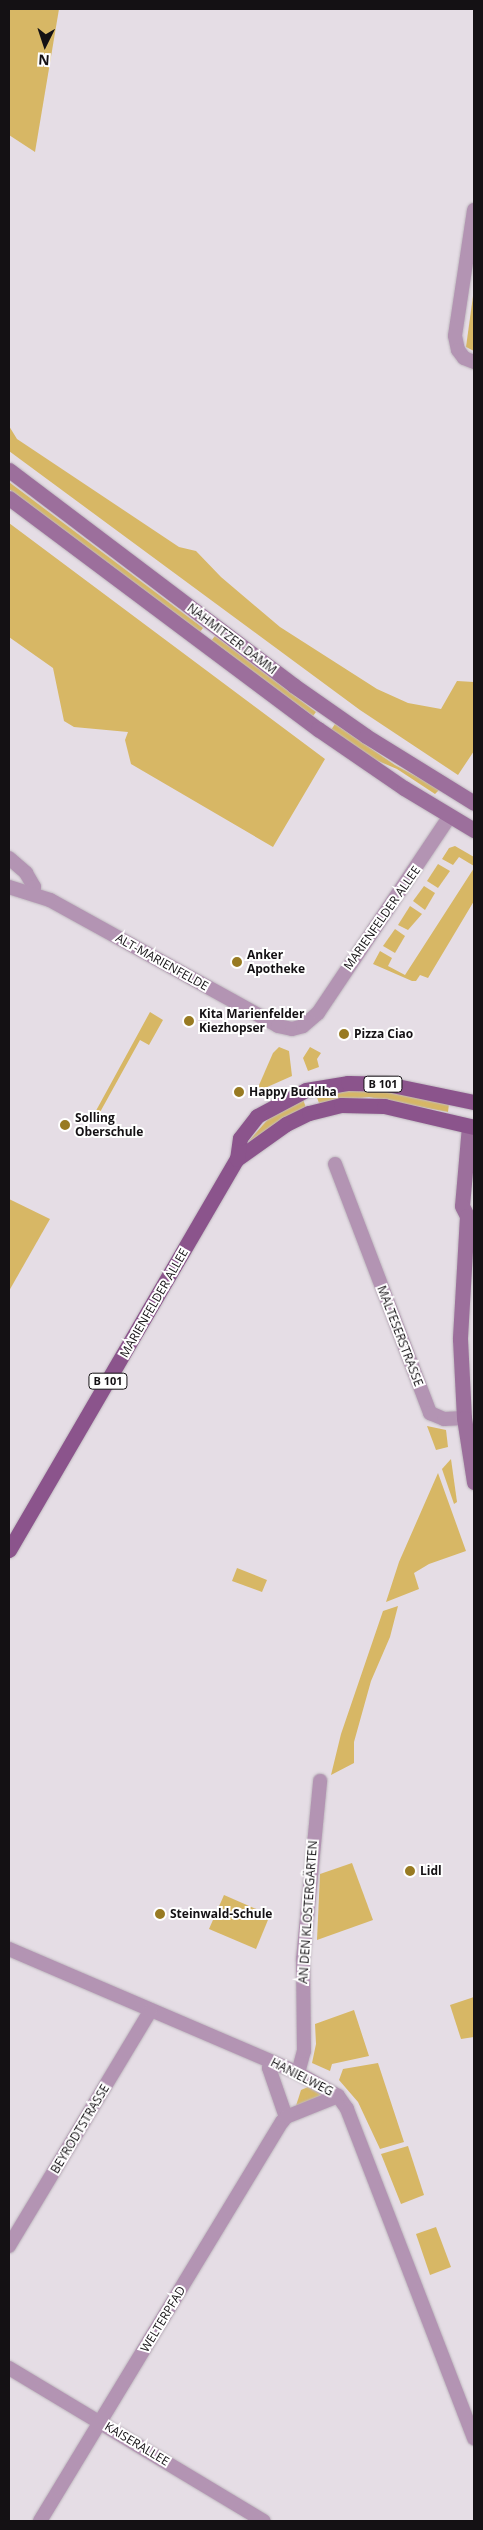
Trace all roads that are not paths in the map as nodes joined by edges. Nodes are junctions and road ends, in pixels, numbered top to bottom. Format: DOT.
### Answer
graph roads {
  1 [pos="474,210"];
  2 [pos="474,362"];
  3 [pos="9,470"];
  4 [pos="9,498"];
  5 [pos="469,799"];
  6 [pos="450,816"];
  7 [pos="474,830"];
  8 [pos="9,858"];
  9 [pos="9,887"];
  10 [pos="32,894"];
  11 [pos="292,1029"];
  12 [pos="474,1100"];
  13 [pos="472,1126"];
  14 [pos="238,1159"];
  15 [pos="335,1164"];
  16 [pos="470,1212"];
  17 [pos="464,1418"];
  18 [pos="474,1482"];
  19 [pos="9,1550"];
  20 [pos="320,1781"];
  21 [pos="9,1949"];
  22 [pos="151,2010"];
  23 [pos="272,2062"];
  24 [pos="298,2073"];
  25 [pos="338,2096"];
  26 [pos="286,2117"];
  27 [pos="9,2246"];
  28 [pos="9,2368"];
  29 [pos="100,2422"];
  30 [pos="474,2438"];
  31 [pos="40,2521"];
  32 [pos="264,2521"];
  1 -- 2 [label="street"];
  3 -- 5 [label="main road, NAHMITZER DAMM"];
  4 -- 6 [label="main road, NAHMITZER DAMM"];
  5 -- 6 [label="main road, MARIENFELDER ALLEE"];
  6 -- 7 [label="main road, NAHMITZER DAMM"];
  6 -- 11 [label="street, MARIENFELDER ALLEE"];
  8 -- 10 [label="street"];
  9 -- 10 [label="street, ALT-MARIENFELDE"];
  10 -- 11 [label="street, ALT-MARIENFELDE"];
  12 -- 13 [label="main road, B 101"];
  12 -- 14 [label="main road, MARIENFELDER ALLEE / B 101"];
  13 -- 14 [label="main road, MARIENFELDER ALLEE / B 101"];
  13 -- 16 [label="main road"];
  14 -- 19 [label="main road, MARIENFELDER ALLEE / B 101"];
  15 -- 17 [label="street, MALTESERSTRASSE"];
  16 -- 17 [label="main road"];
  17 -- 18 [label="main road"];
  20 -- 24 [label="street, AN DEN KLOSTERGÄRTEN"];
  21 -- 22 [label="street, HANIELWEG"];
  22 -- 23 [label="street, HANIELWEG"];
  22 -- 27 [label="street, BEYRODTSTRASSE"];
  23 -- 24 [label="street, HANIELWEG"];
  23 -- 26 [label="street"];
  24 -- 25 [label="street, HANIELWEG"];
  25 -- 26 [label="street"];
  25 -- 30 [label="street, HANIELWEG"];
  26 -- 29 [label="street, WELTERPFAD"];
  28 -- 29 [label="street, KAISERALLEE"];
  29 -- 31 [label="street, WELTERPFAD"];
  29 -- 32 [label="street, KAISERALLEE"];
}
